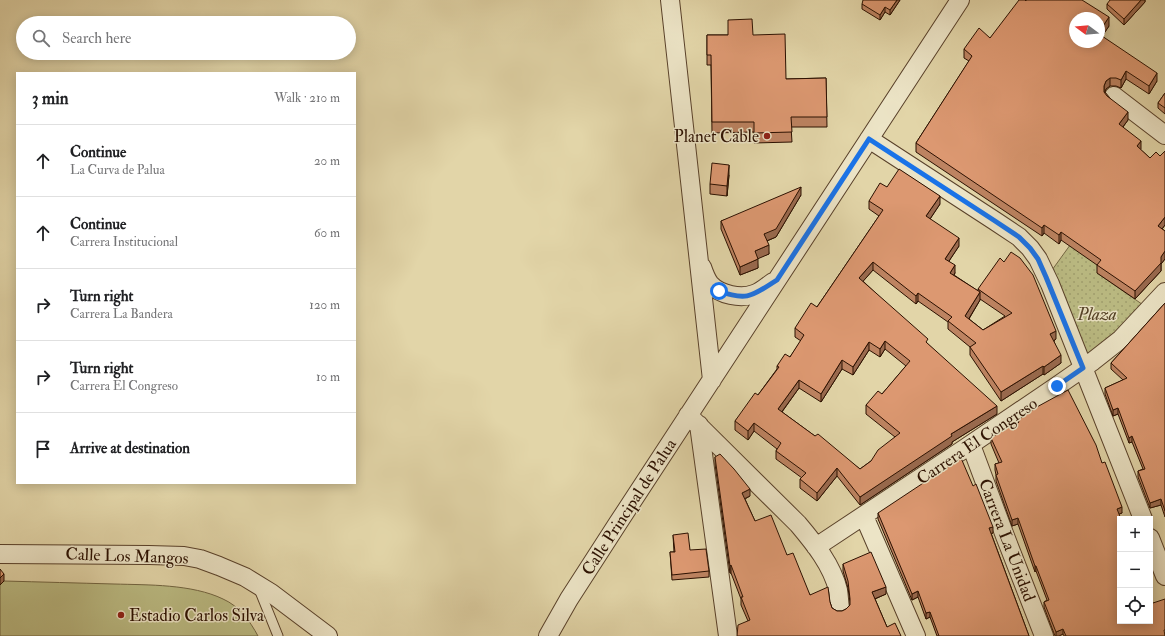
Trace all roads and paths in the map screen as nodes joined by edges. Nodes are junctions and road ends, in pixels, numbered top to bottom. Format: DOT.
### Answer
graph roads {
  1 [pos="670,0"];
  2 [pos="960,0"];
  3 [pos="1114,96"];
  4 [pos="1165,135"];
  5 [pos="869,139"];
  6 [pos="699,260"];
  7 [pos="777,280"];
  8 [pos="1165,292"];
  9 [pos="1083,368"];
  10 [pos="712,380"];
  11 [pos="694,420"];
  12 [pos="971,445"];
  13 [pos="864,516"];
  14 [pos="1142,516"];
  15 [pos="1156,543"];
  16 [pos="816,547"];
  17 [pos="0,554"];
  18 [pos="1165,576"];
  19 [pos="257,584"];
  20 [pos="840,608"];
  21 [pos="278,636"];
  22 [pos="328,636"];
  23 [pos="548,636"];
  24 [pos="728,636"];
  25 [pos="916,636"];
  26 [pos="1044,636"];
  1 -- 6 [label="street"];
  2 -- 5 [label="street, Calle Principal de Palua"];
  3 -- 4 [label="street"];
  5 -- 7 [label="street, Calle Principal de Palua"];
  5 -- 9 [label="street"];
  6 -- 7 [label="street"];
  6 -- 10 [label="street"];
  7 -- 10 [label="street, Calle Principal de Palua"];
  8 -- 9 [label="street, Carrera El Congreso"];
  9 -- 12 [label="street, Carrera El Congreso"];
  9 -- 14 [label="street"];
  10 -- 11 [label="street, Calle Principal de Palua"];
  11 -- 16 [label="street"];
  11 -- 23 [label="street, Calle Principal de Palua"];
  11 -- 24 [label="street"];
  12 -- 13 [label="street, Carrera El Congreso"];
  12 -- 26 [label="street, Carrera La Unidad"];
  13 -- 16 [label="street, Carrera El Congreso"];
  13 -- 25 [label="street"];
  15 -- 18 [label="street"];
  16 -- 20 [label="street"];
  17 -- 19 [label="street, Calle Los Mangos"];
  19 -- 21 [label="lane"];
  19 -- 22 [label="street, Calle Los Mangos"];
}
